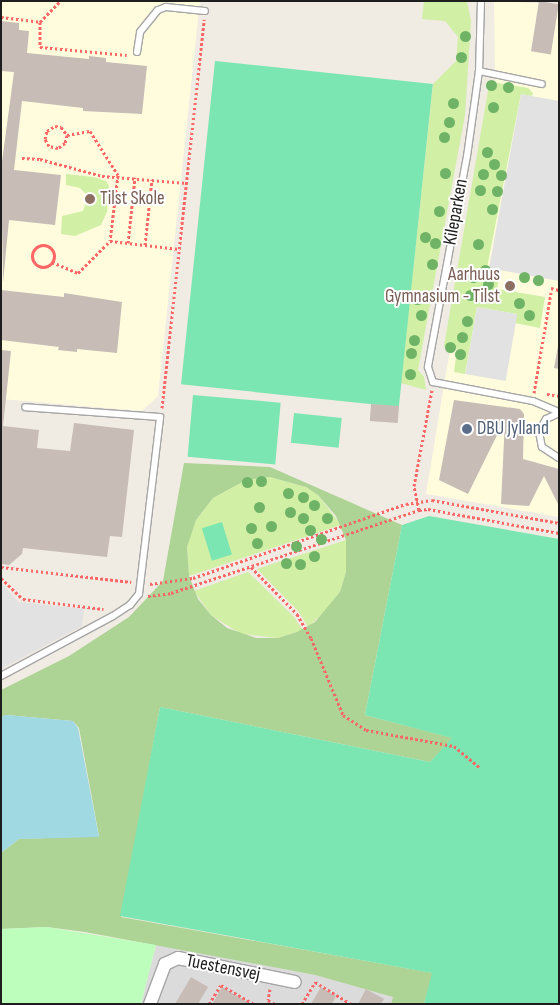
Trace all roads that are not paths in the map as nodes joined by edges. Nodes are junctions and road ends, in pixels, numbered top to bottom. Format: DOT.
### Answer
graph roads {
  1 [pos="481,1"];
  2 [pos="205,11"];
  3 [pos="137,52"];
  4 [pos="479,71"];
  5 [pos="542,84"];
  6 [pos="25,407"];
  7 [pos="559,412"];
  8 [pos="559,458"];
  9 [pos="1,676"];
  10 [pos="295,982"];
  11 [pos="150,1004"];
  1 -- 4 [label="lane, Kileparken"];
  2 -- 3 [label="lane"];
  4 -- 5 [label="lane"];
  4 -- 7 [label="lane, Kileparken"];
  6 -- 9 [label="lane"];
  7 -- 8 [label="lane"];
  10 -- 11 [label="street, Tuestensvej"];
}
